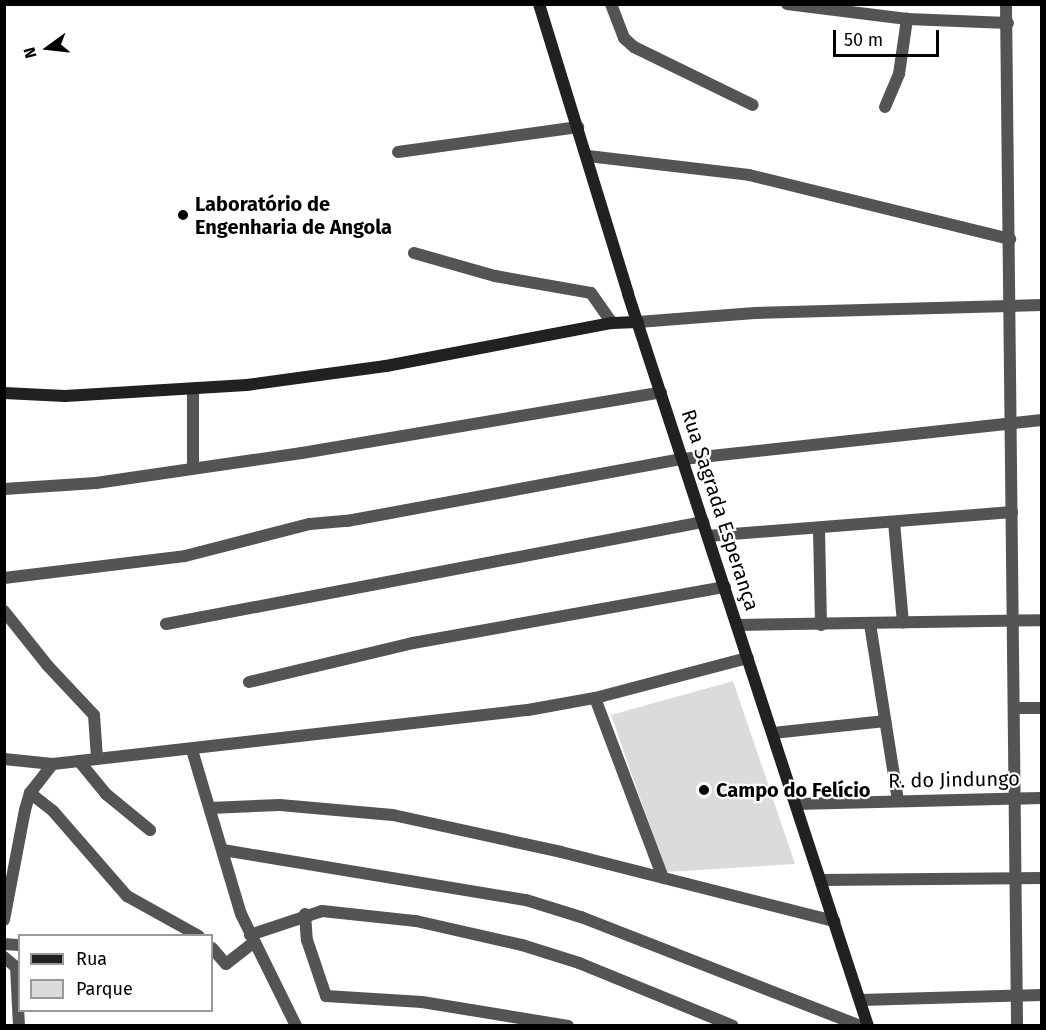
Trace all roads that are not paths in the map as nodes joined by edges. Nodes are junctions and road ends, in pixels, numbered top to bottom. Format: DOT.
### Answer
graph roads {
  1 [pos="539,4"];
  2 [pos="611,4"];
  3 [pos="787,4"];
  4 [pos="1006,4"];
  5 [pos="907,19"];
  6 [pos="1008,23"];
  7 [pos="753,105"];
  8 [pos="885,107"];
  9 [pos="578,126"];
  10 [pos="398,152"];
  11 [pos="588,156"];
  12 [pos="1010,239"];
  13 [pos="414,253"];
  14 [pos="1041,305"];
  15 [pos="1010,306"];
  16 [pos="638,322"];
  17 [pos="612,323"];
  18 [pos="193,390"];
  19 [pos="661,392"];
  20 [pos="4,393"];
  21 [pos="1041,420"];
  22 [pos="1011,424"];
  23 [pos="683,459"];
  24 [pos="194,468"];
  25 [pos="4,489"];
  26 [pos="1012,512"];
  27 [pos="704,522"];
  28 [pos="894,522"];
  29 [pos="819,529"];
  30 [pos="708,536"];
  31 [pos="4,578"];
  32 [pos="725,587"];
  33 [pos="4,611"];
  34 [pos="1041,620"];
  35 [pos="1013,621"];
  36 [pos="903,623"];
  37 [pos="166,624"];
  38 [pos="870,624"];
  39 [pos="737,625"];
  40 [pos="821,625"];
  41 [pos="748,658"];
  42 [pos="249,682"];
  43 [pos="595,698"];
  44 [pos="1014,708"];
  45 [pos="1041,708"];
  46 [pos="885,721"];
  47 [pos="773,733"];
  48 [pos="192,750"];
  49 [pos="97,758"];
  50 [pos="4,759"];
  51 [pos="78,761"];
  52 [pos="53,764"];
  53 [pos="30,793"];
  54 [pos="1014,798"];
  55 [pos="1041,798"];
  56 [pos="898,801"];
  57 [pos="796,804"];
  58 [pos="210,808"];
  59 [pos="150,830"];
  60 [pos="223,850"];
  61 [pos="663,878"];
  62 [pos="1015,878"];
  63 [pos="1041,878"];
  64 [pos="821,880"];
  65 [pos="305,915"];
  66 [pos="4,920"];
  67 [pos="834,921"];
  68 [pos="195,934"];
  69 [pos="252,939"];
  70 [pos="213,949"];
  71 [pos="4,957"];
  72 [pos="1016,995"];
  73 [pos="1041,995"];
  74 [pos="18,997"];
  75 [pos="860,1000"];
  76 [pos="554,1024"];
  77 [pos="296,1026"];
  78 [pos="568,1026"];
  79 [pos="733,1026"];
  80 [pos="861,1026"];
  81 [pos="868,1026"];
  82 [pos="1017,1026"];
  1 -- 9 [label="street, Rua Sagrada Esperança"];
  2 -- 7 [label="street"];
  3 -- 5 [label="street"];
  4 -- 6 [label="street"];
  5 -- 6 [label="street"];
  5 -- 8 [label="street"];
  6 -- 12 [label="street"];
  9 -- 10 [label="street"];
  9 -- 11 [label="street, Rua Sagrada Esperança"];
  11 -- 12 [label="street"];
  11 -- 16 [label="street, Rua Sagrada Esperança"];
  12 -- 15 [label="street"];
  13 -- 17 [label="street"];
  14 -- 15 [label="street"];
  15 -- 16 [label="street"];
  15 -- 22 [label="street"];
  16 -- 17 [label="street"];
  16 -- 19 [label="street, Rua Sagrada Esperança"];
  17 -- 18 [label="street"];
  18 -- 20 [label="street"];
  18 -- 24 [label="street"];
  19 -- 23 [label="street, Rua Sagrada Esperança"];
  19 -- 24 [label="street"];
  21 -- 22 [label="street"];
  22 -- 23 [label="street"];
  22 -- 26 [label="street"];
  23 -- 27 [label="street, Rua Sagrada Esperança"];
  23 -- 31 [label="street"];
  24 -- 25 [label="street"];
  26 -- 28 [label="street"];
  26 -- 35 [label="street"];
  27 -- 30 [label="street, Rua Sagrada Esperança"];
  27 -- 37 [label="street"];
  28 -- 29 [label="street"];
  28 -- 36 [label="street"];
  29 -- 30 [label="street"];
  29 -- 40 [label="street"];
  30 -- 32 [label="street, Rua Sagrada Esperança"];
  32 -- 39 [label="street, Rua Sagrada Esperança"];
  32 -- 42 [label="street"];
  33 -- 49 [label="street"];
  34 -- 35 [label="street"];
  35 -- 36 [label="street"];
  35 -- 44 [label="street"];
  36 -- 38 [label="street"];
  38 -- 40 [label="street"];
  38 -- 46 [label="street"];
  39 -- 40 [label="street"];
  39 -- 41 [label="street, Rua Sagrada Esperança"];
  41 -- 43 [label="street"];
  41 -- 47 [label="street, Rua Sagrada Esperança"];
  43 -- 48 [label="street"];
  43 -- 61 [label="street"];
  44 -- 45 [label="street"];
  44 -- 54 [label="street"];
  46 -- 47 [label="street"];
  46 -- 56 [label="street"];
  47 -- 57 [label="street, Rua Sagrada Esperança"];
  48 -- 49 [label="street"];
  48 -- 58 [label="street"];
  49 -- 51 [label="street"];
  50 -- 52 [label="street"];
  51 -- 52 [label="street"];
  51 -- 59 [label="street"];
  52 -- 53 [label="street"];
  53 -- 66 [label="street"];
  53 -- 68 [label="street"];
  54 -- 55 [label="street, R. do Jindungo"];
  54 -- 56 [label="street, R. do Jindungo"];
  54 -- 62 [label="street"];
  56 -- 57 [label="street, R. do Jindungo"];
  57 -- 64 [label="street, Rua Sagrada Esperança"];
  58 -- 60 [label="street"];
  58 -- 61 [label="street"];
  60 -- 69 [label="street"];
  60 -- 80 [label="street"];
  61 -- 67 [label="street"];
  62 -- 63 [label="street"];
  62 -- 64 [label="street"];
  62 -- 72 [label="street"];
  64 -- 67 [label="street, Rua Sagrada Esperança"];
  65 -- 69 [label="street"];
  65 -- 76 [label="street"];
  65 -- 79 [label="street"];
  67 -- 75 [label="street, Rua Sagrada Esperança"];
  69 -- 70 [label="street"];
  69 -- 77 [label="street"];
  71 -- 74 [label="street"];
  72 -- 73 [label="street"];
  72 -- 75 [label="street"];
  72 -- 82 [label="street"];
  75 -- 81 [label="street, Rua Sagrada Esperança"];
  76 -- 78 [label="street"];
}
